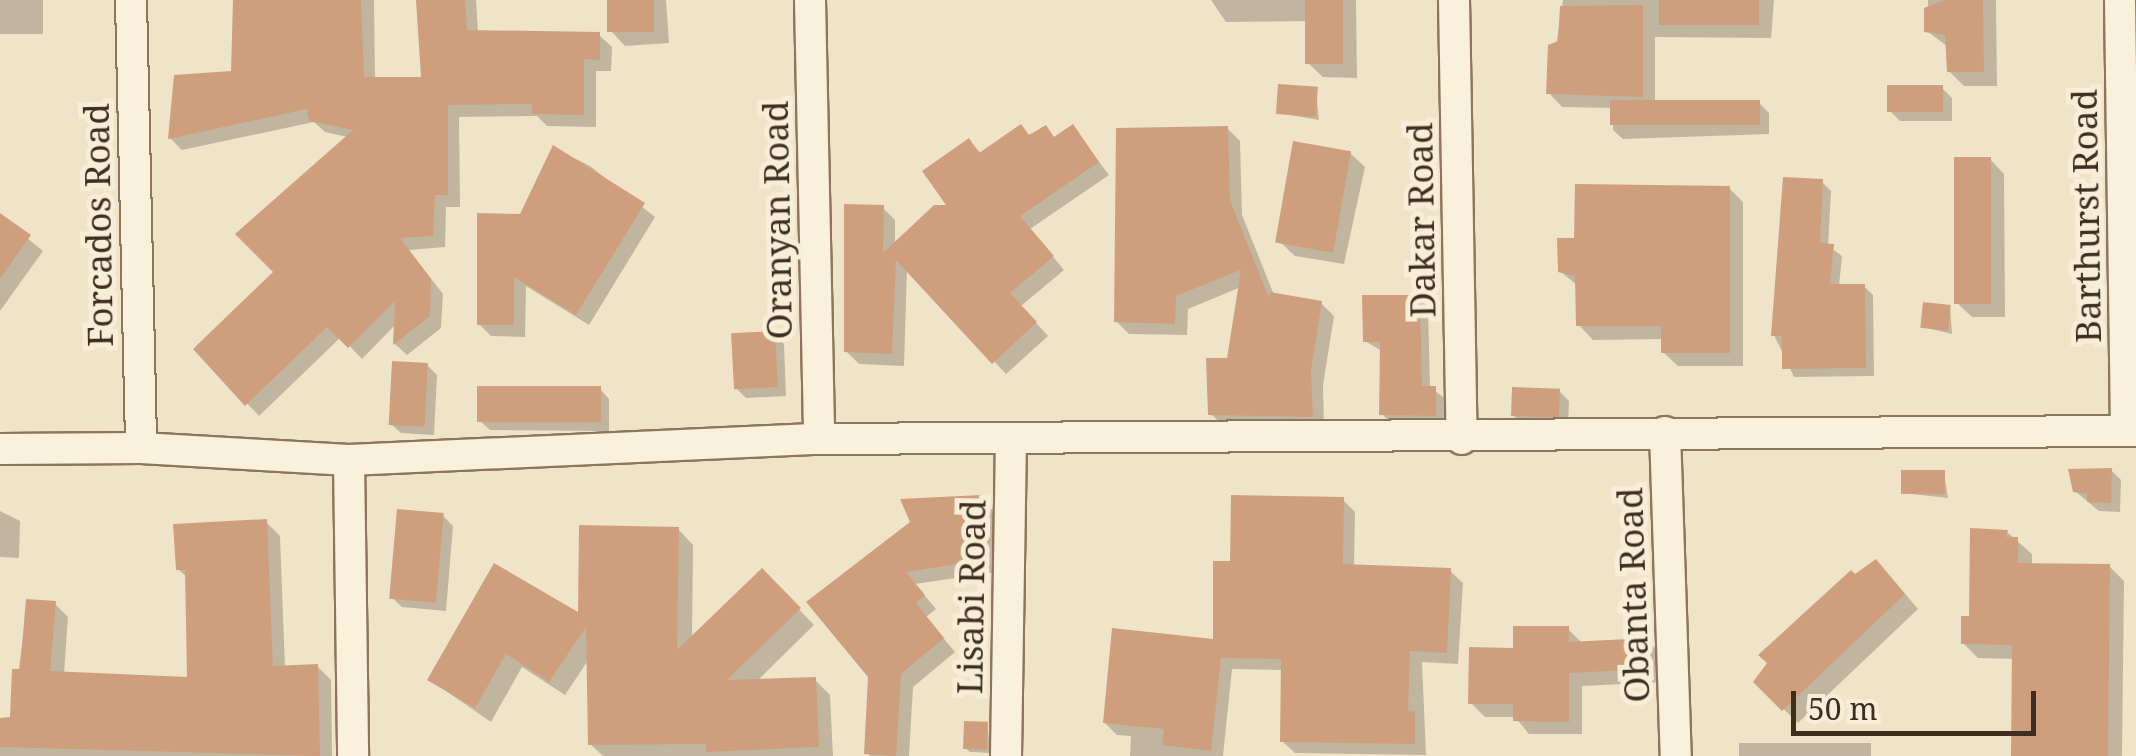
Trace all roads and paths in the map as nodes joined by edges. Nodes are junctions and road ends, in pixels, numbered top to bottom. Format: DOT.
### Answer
graph roads {
  1 [pos="130,0"];
  2 [pos="810,0"];
  3 [pos="1454,0"];
  4 [pos="2120,0"];
  5 [pos="2131,430"];
  6 [pos="1665,432"];
  7 [pos="1462,438"];
  8 [pos="819,439"];
  9 [pos="1011,439"];
  10 [pos="141,448"];
  11 [pos="0,449"];
  12 [pos="349,460"];
  13 [pos="354,756"];
  14 [pos="1006,756"];
  15 [pos="1676,756"];
  1 -- 10 [label="street, Forcados Road"];
  2 -- 8 [label="street, Oranyan Road"];
  3 -- 7 [label="street, Dakar Road"];
  4 -- 5 [label="street, Barthurst Road"];
  5 -- 6 [label="street"];
  6 -- 7 [label="street"];
  6 -- 15 [label="street, Obanta Road"];
  7 -- 9 [label="street"];
  8 -- 9 [label="street"];
  8 -- 12 [label="street"];
  9 -- 14 [label="street, Lisabi Road"];
  10 -- 11 [label="street"];
  10 -- 12 [label="street"];
  12 -- 13 [label="street"];
}
